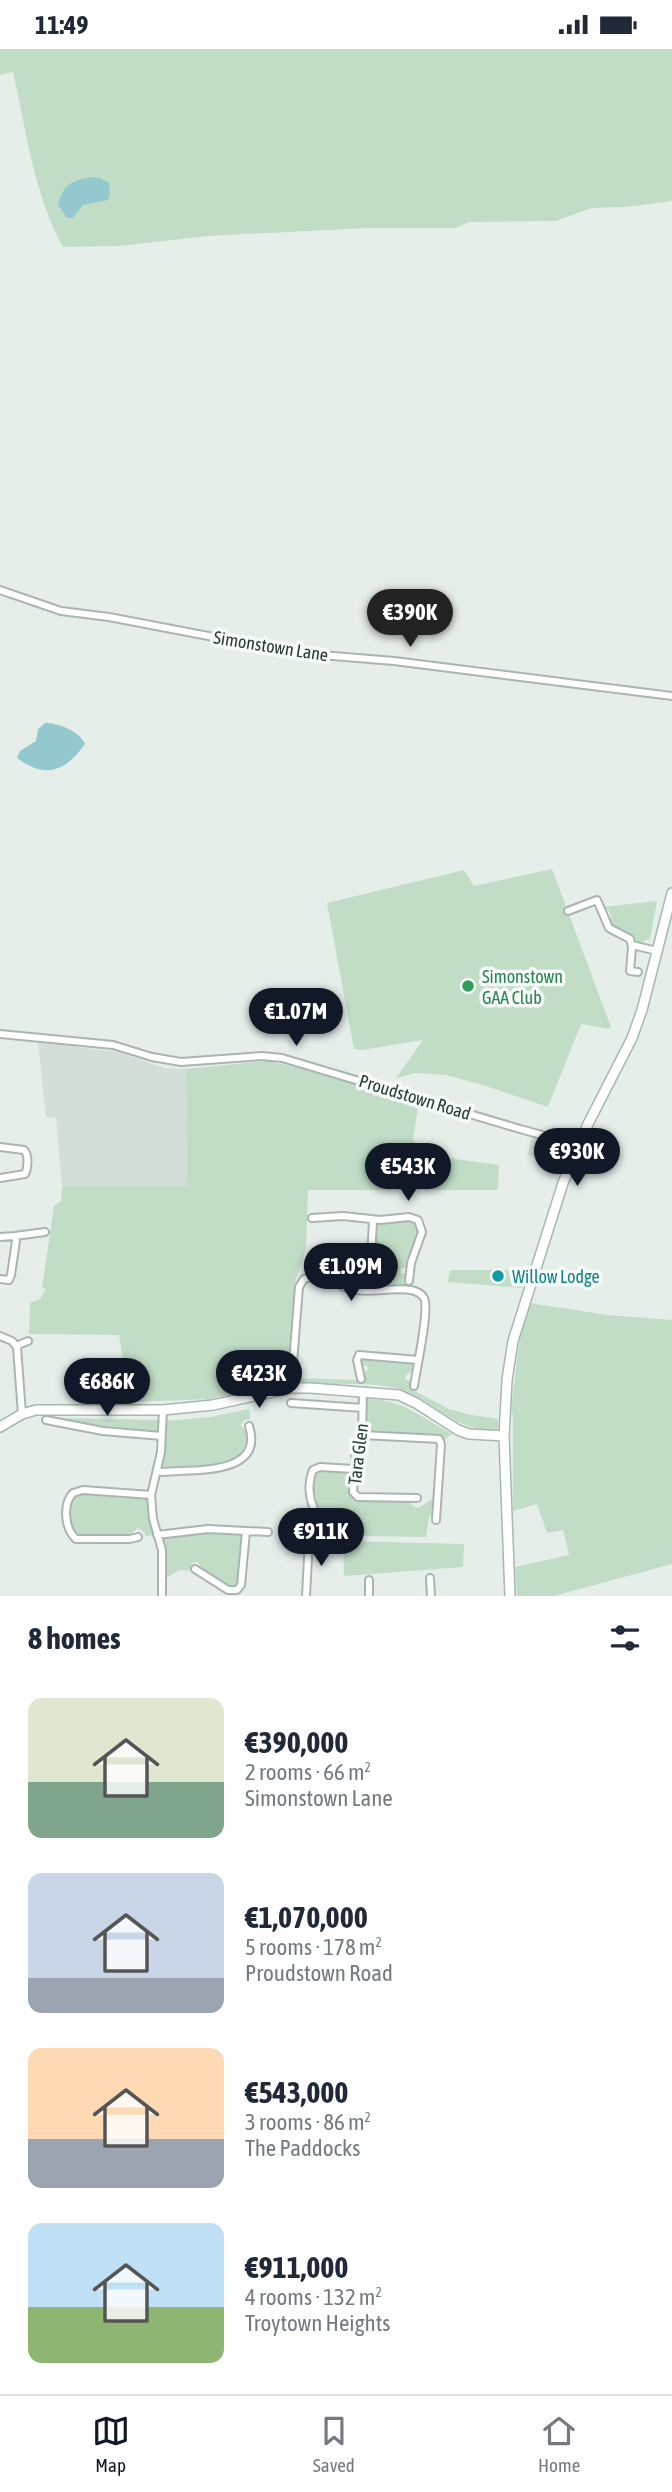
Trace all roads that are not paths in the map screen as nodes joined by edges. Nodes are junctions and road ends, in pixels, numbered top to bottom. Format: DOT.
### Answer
graph roads {
  1 [pos="0,590"];
  2 [pos="672,696"];
  3 [pos="672,893"];
  4 [pos="568,911"];
  5 [pos="632,945"];
  6 [pos="657,951"];
  7 [pos="638,972"];
  8 [pos="0,1034"];
  9 [pos="579,1145"];
  10 [pos="0,1147"];
  11 [pos="0,1178"];
  12 [pos="322,1209"];
  13 [pos="322,1217"];
  14 [pos="312,1218"];
  15 [pos="373,1220"];
  16 [pos="45,1232"];
  17 [pos="15,1236"];
  18 [pos="0,1237"];
  19 [pos="400,1272"];
  20 [pos="410,1272"];
  21 [pos="0,1279"];
  22 [pos="409,1281"];
  23 [pos="360,1290"];
  24 [pos="0,1336"];
  25 [pos="27,1341"];
  26 [pos="16,1346"];
  27 [pos="418,1360"];
  28 [pos="367,1368"];
  29 [pos="359,1371"];
  30 [pos="405,1377"];
  31 [pos="361,1379"];
  32 [pos="291,1388"];
  33 [pos="363,1391"];
  34 [pos="363,1408"];
  35 [pos="163,1411"];
  36 [pos="296,1413"];
  37 [pos="22,1414"];
  38 [pos="46,1420"];
  39 [pos="0,1426"];
  40 [pos="249,1426"];
  41 [pos="162,1436"];
  42 [pos="362,1436"];
  43 [pos="504,1436"];
  44 [pos="354,1469"];
  45 [pos="157,1471"];
  46 [pos="151,1495"];
  47 [pos="417,1499"];
  48 [pos="317,1514"];
  49 [pos="436,1520"];
  50 [pos="246,1531"];
  51 [pos="157,1535"];
  52 [pos="138,1537"];
  53 [pos="309,1539"];
  54 [pos="261,1540"];
  55 [pos="195,1569"];
  56 [pos="430,1578"];
  57 [pos="369,1580"];
  58 [pos="163,1596"];
  59 [pos="306,1596"];
  60 [pos="369,1596"];
  61 [pos="431,1596"];
  62 [pos="510,1596"];
  1 -- 2 [label="street, Simonstown Lane"];
  3 -- 6 [label="main road"];
  4 -- 5 [label="street"];
  5 -- 6 [label="street"];
  5 -- 7 [label="street"];
  6 -- 9 [label="main road"];
  8 -- 9 [label="street, Proudstown Road"];
  9 -- 43 [label="main road"];
  10 -- 11 [label="street"];
  12 -- 13 [label="street"];
  13 -- 14 [label="street"];
  13 -- 15 [label="street"];
  15 -- 20 [label="street"];
  15 -- 23 [label="street"];
  16 -- 17 [label="street"];
  17 -- 18 [label="street"];
  17 -- 21 [label="street"];
  19 -- 20 [label="street"];
  20 -- 22 [label="street"];
  23 -- 27 [label="street"];
  23 -- 32 [label="street"];
  24 -- 26 [label="street"];
  25 -- 26 [label="street"];
  26 -- 37 [label="street"];
  27 -- 29 [label="street"];
  27 -- 30 [label="street"];
  28 -- 29 [label="street"];
  29 -- 31 [label="street"];
  32 -- 33 [label="main road"];
  32 -- 35 [label="main road"];
  33 -- 34 [label="street, Tara Glen"];
  33 -- 43 [label="main road"];
  34 -- 36 [label="street"];
  34 -- 42 [label="street, Tara Glen"];
  35 -- 37 [label="main road"];
  35 -- 41 [label="street"];
  37 -- 39 [label="main road"];
  38 -- 41 [label="street"];
  40 -- 45 [label="street"];
  41 -- 45 [label="street"];
  42 -- 44 [label="street, Tara Glen"];
  42 -- 49 [label="street"];
  43 -- 62 [label="main road"];
  44 -- 47 [label="street, Tara Glen"];
  44 -- 48 [label="street"];
  45 -- 46 [label="street"];
  46 -- 51 [label="street"];
  46 -- 52 [label="street"];
  50 -- 51 [label="street"];
  50 -- 54 [label="street"];
  50 -- 55 [label="street"];
  51 -- 58 [label="street"];
  53 -- 59 [label="street"];
  56 -- 61 [label="street"];
  57 -- 60 [label="street"];
}
